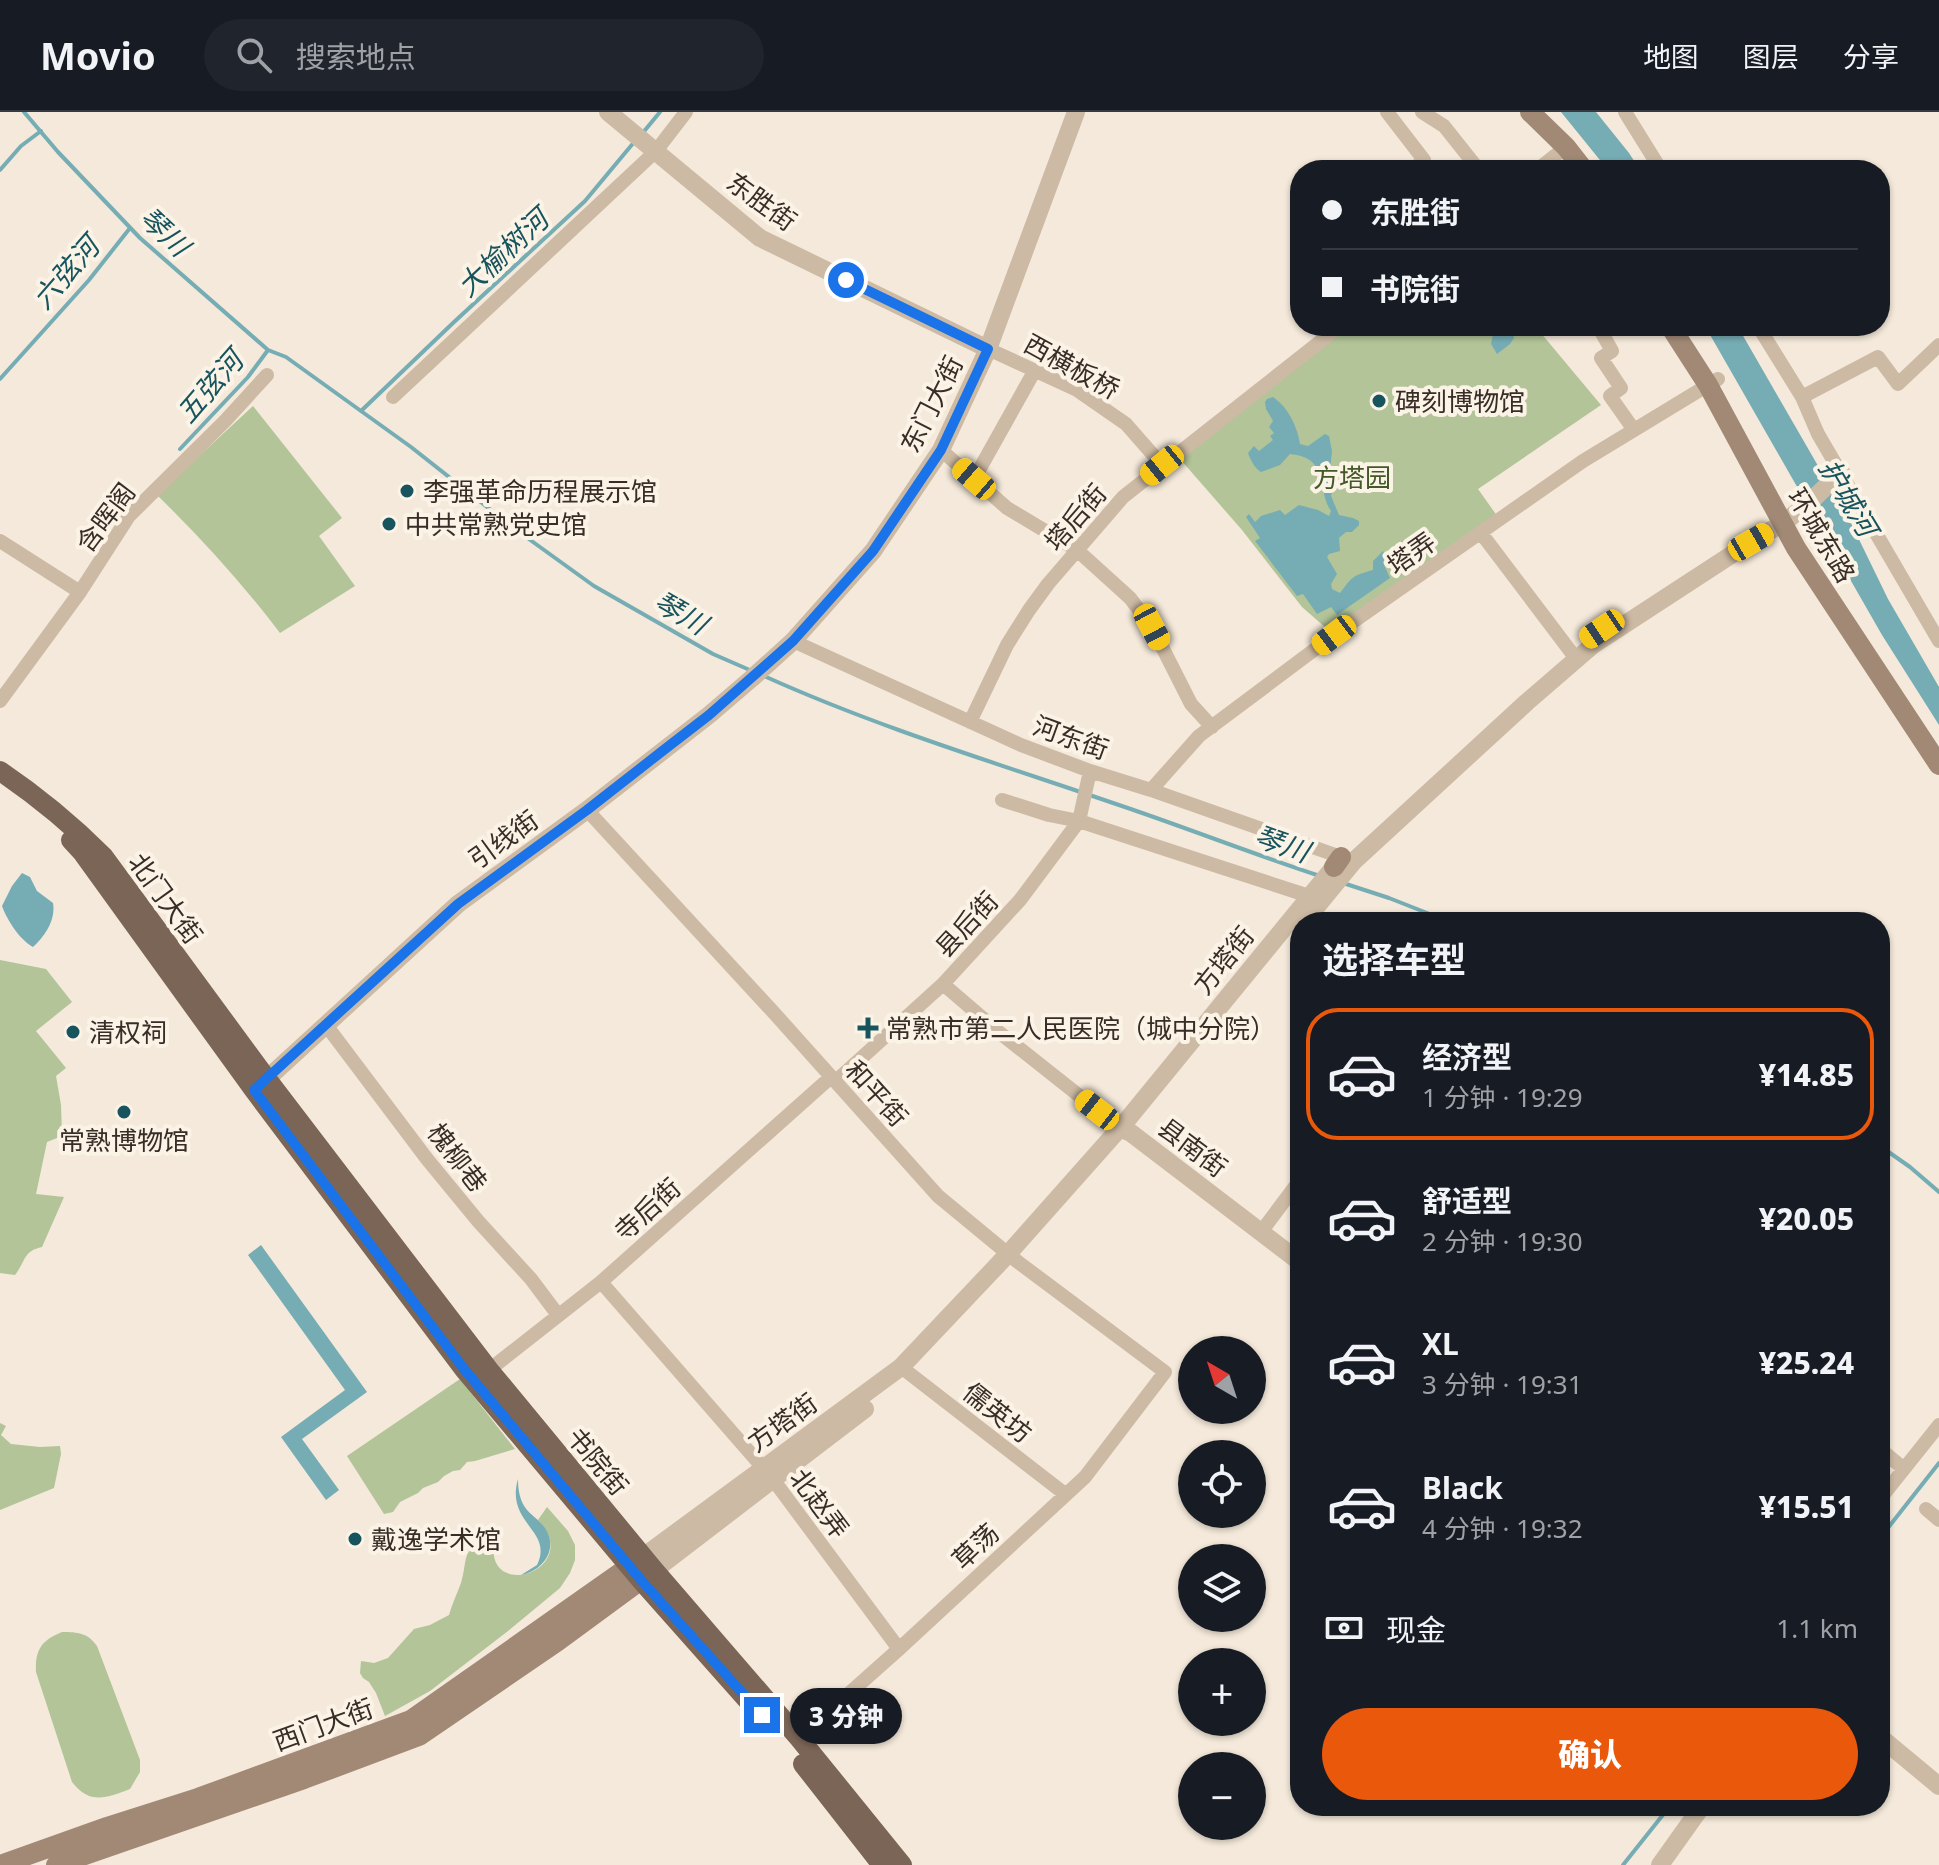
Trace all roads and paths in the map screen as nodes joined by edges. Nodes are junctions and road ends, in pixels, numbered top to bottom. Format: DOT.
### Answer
graph roads {
  1 [pos="608,112"];
  2 [pos="686,112"];
  3 [pos="1076,112"];
  4 [pos="1387,112"];
  5 [pos="1422,112"];
  6 [pos="1519,112"];
  7 [pos="1530,112"];
  8 [pos="1625,112"];
  9 [pos="652,148"];
  10 [pos="1564,157"];
  11 [pos="1424,160"];
  12 [pos="1471,160"];
  13 [pos="1655,160"];
  14 [pos="1327,336"];
  15 [pos="1604,336"];
  16 [pos="1678,336"];
  17 [pos="1691,336"];
  18 [pos="1764,336"];
  19 [pos="1939,345"];
  20 [pos="988,349"];
  21 [pos="1035,370"];
  22 [pos="267,375"];
  23 [pos="1713,382"];
  24 [pos="393,397"];
  25 [pos="1802,397"];
  26 [pos="1634,430"];
  27 [pos="941,450"];
  28 [pos="1162,465"];
  29 [pos="1841,472"];
  30 [pos="974,479"];
  31 [pos="1792,510"];
  32 [pos="1481,533"];
  33 [pos="0,541"];
  34 [pos="1077,550"];
  35 [pos="80,592"];
  36 [pos="1933,621"];
  37 [pos="793,641"];
  38 [pos="1939,641"];
  39 [pos="1571,652"];
  40 [pos="0,701"];
  41 [pos="970,722"];
  42 [pos="1212,727"];
  43 [pos="1939,745"];
  44 [pos="1939,765"];
  45 [pos="0,771"];
  46 [pos="1090,771"];
  47 [pos="0,786"];
  48 [pos="1151,790"];
  49 [pos="1002,800"];
  50 [pos="587,810"];
  51 [pos="1079,821"];
  52 [pos="1340,865"];
  53 [pos="1319,891"];
  54 [pos="1302,912"];
  55 [pos="1309,912"];
  56 [pos="1290,927"];
  57 [pos="1290,939"];
  58 [pos="943,984"];
  59 [pos="326,1025"];
  60 [pos="833,1079"];
  61 [pos="260,1084"];
  62 [pos="1125,1130"];
  63 [pos="1290,1193"];
  64 [pos="1261,1232"];
  65 [pos="1290,1254"];
  66 [pos="1013,1258"];
  67 [pos="601,1282"];
  68 [pos="558,1315"];
  69 [pos="489,1370"];
  70 [pos="906,1370"];
  71 [pos="1165,1372"];
  72 [pos="1939,1425"];
  73 [pos="1890,1457"];
  74 [pos="1904,1469"];
  75 [pos="767,1473"];
  76 [pos="1890,1486"];
  77 [pos="1065,1494"];
  78 [pos="1926,1509"];
  79 [pos="1939,1520"];
  80 [pos="642,1568"];
  81 [pos="899,1649"];
  82 [pos="799,1738"];
  83 [pos="1890,1745"];
  84 [pos="1939,1786"];
  85 [pos="1695,1816"];
  86 [pos="0,1865"];
  87 [pos="56,1865"];
  88 [pos="882,1865"];
  89 [pos="902,1865"];
  90 [pos="1660,1865"];
  1 -- 9 [label="street, 东胜街"];
  2 -- 9 [label="street"];
  3 -- 20 [label="street, 东门大街"];
  4 -- 11 [label="street"];
  5 -- 12 [label="street"];
  6 -- 10 [label="main road"];
  7 -- 10 [label="main road"];
  8 -- 13 [label="street"];
  9 -- 20 [label="street, 东胜街"];
  9 -- 24 [label="street"];
  14 -- 28 [label="street, 塔后街"];
  15 -- 26 [label="street"];
  16 -- 23 [label="main road, 环城东路"];
  17 -- 23 [label="main road, 环城东路"];
  18 -- 25 [label="street"];
  19 -- 25 [label="street"];
  20 -- 21 [label="street, 西横板桥"];
  20 -- 27 [label="street, 东门大街"];
  21 -- 28 [label="street, 西横板桥"];
  21 -- 30 [label="street"];
  22 -- 35 [label="street, 含晖阁"];
  23 -- 26 [label="street, 塔弄"];
  23 -- 31 [label="main road, 环城东路"];
  25 -- 29 [label="street"];
  26 -- 32 [label="street, 塔弄"];
  27 -- 30 [label="street"];
  27 -- 37 [label="street, 东门大街"];
  28 -- 34 [label="street, 塔后街"];
  29 -- 31 [label="street"];
  29 -- 36 [label="street"];
  30 -- 34 [label="street"];
  31 -- 39 [label="street, 方塔街"];
  31 -- 43 [label="main road, 环城东路"];
  31 -- 44 [label="main road, 环城东路"];
  31 -- 52 [label="street, 方塔街"];
  32 -- 39 [label="street"];
  32 -- 42 [label="street, 塔弄"];
  33 -- 35 [label="street"];
  34 -- 41 [label="street, 塔后街"];
  34 -- 42 [label="street"];
  35 -- 40 [label="street, 含晖阁"];
  36 -- 38 [label="street"];
  37 -- 41 [label="street, 河东街"];
  37 -- 50 [label="street, 引线街"];
  39 -- 52 [label="street, 方塔街"];
  41 -- 46 [label="street, 河东街"];
  42 -- 48 [label="street, 塔弄"];
  45 -- 61 [label="main road, 北门大街"];
  46 -- 48 [label="street, 河东街"];
  46 -- 51 [label="street, 县后街"];
  47 -- 61 [label="main road, 北门大街"];
  48 -- 52 [label="street, 河东街"];
  49 -- 51 [label="street"];
  50 -- 59 [label="street, 引线街"];
  50 -- 60 [label="street, 和平街"];
  51 -- 53 [label="street"];
  51 -- 58 [label="street, 县后街"];
  52 -- 53 [label="street, 方塔街"];
  53 -- 54 [label="street, 方塔街"];
  53 -- 55 [label="street, 方塔街"];
  56 -- 62 [label="street, 方塔街"];
  57 -- 62 [label="street, 方塔街"];
  58 -- 60 [label="street, 县后街"];
  58 -- 62 [label="street, 县南街"];
  59 -- 61 [label="street, 引线街"];
  59 -- 68 [label="street, 槐柳巷"];
  60 -- 66 [label="street, 和平街"];
  60 -- 67 [label="street, 寺后街"];
  61 -- 69 [label="main road, 书院街"];
  61 -- 80 [label="main road, 书院街"];
  62 -- 64 [label="street, 县南街"];
  62 -- 66 [label="street, 方塔街"];
  63 -- 64 [label="street"];
  64 -- 65 [label="street, 县南街"];
  66 -- 70 [label="street, 方塔街"];
  66 -- 71 [label="street, 和平街"];
  67 -- 68 [label="street, 寺后街"];
  67 -- 75 [label="street, 北赵弄"];
  68 -- 69 [label="street, 寺后街"];
  69 -- 80 [label="main road, 书院街"];
  70 -- 75 [label="street, 方塔街"];
  70 -- 77 [label="street, 儒英坊"];
  71 -- 77 [label="street, 草荡"];
  72 -- 74 [label="street"];
  73 -- 74 [label="street"];
  74 -- 76 [label="street"];
  75 -- 80 [label="street, 方塔街"];
  75 -- 81 [label="street, 北赵弄"];
  77 -- 81 [label="street, 草荡"];
  78 -- 79 [label="street"];
  80 -- 82 [label="main road, 书院街"];
  80 -- 86 [label="main road, 西门大街"];
  80 -- 87 [label="main road, 西门大街"];
  80 -- 88 [label="main road, 书院街"];
  81 -- 82 [label="street, 草荡"];
  82 -- 89 [label="main road, 书院街"];
  83 -- 84 [label="street"];
  85 -- 90 [label="street"];
}
